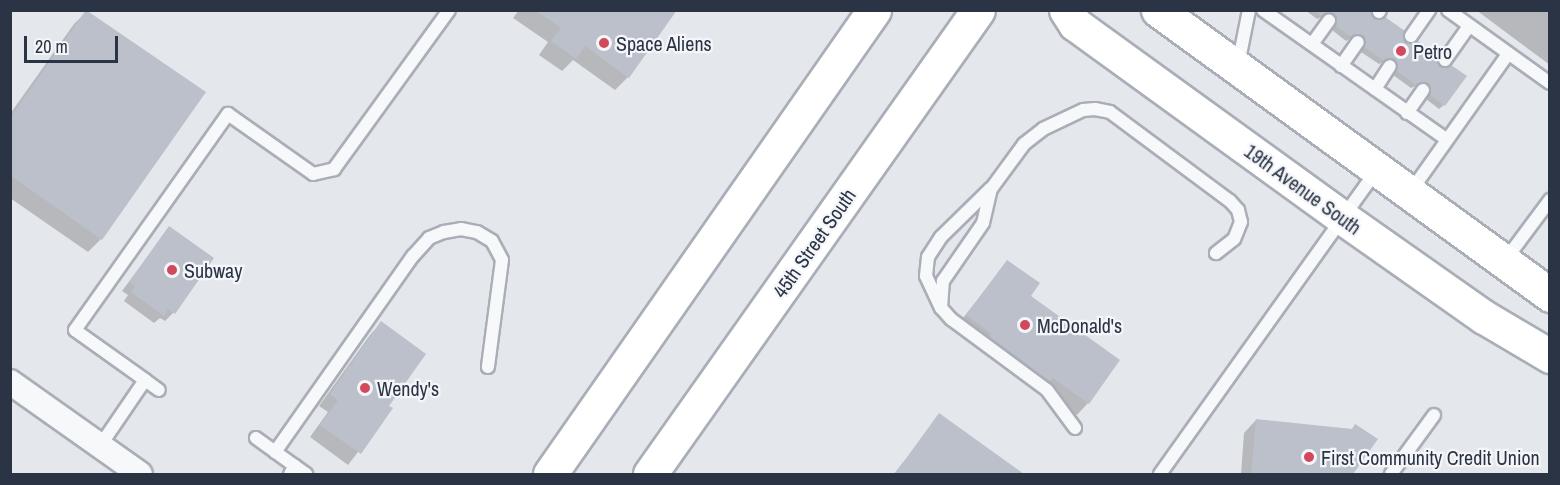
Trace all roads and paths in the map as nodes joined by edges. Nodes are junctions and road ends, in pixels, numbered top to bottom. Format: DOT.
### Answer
graph roads {
  1 [pos="449,10"];
  2 [pos="874,10"];
  3 [pos="978,10"];
  4 [pos="1066,10"];
  5 [pos="1158,10"];
  6 [pos="1249,10"];
  7 [pos="1263,10"];
  8 [pos="1429,10"];
  9 [pos="1448,10"];
  10 [pos="1329,21"];
  11 [pos="1469,26"];
  12 [pos="1411,36"];
  13 [pos="1358,42"];
  14 [pos="1312,44"];
  15 [pos="1508,54"];
  16 [pos="1444,60"];
  17 [pos="1341,66"];
  18 [pos="1390,66"];
  19 [pos="1237,68"];
  20 [pos="1550,83"];
  21 [pos="1375,89"];
  22 [pos="1423,90"];
  23 [pos="1407,113"];
  24 [pos="1447,140"];
  25 [pos="1378,169"];
  26 [pos="991,189"];
  27 [pos="1410,192"];
  28 [pos="1550,200"];
  29 [pos="1343,218"];
  30 [pos="1216,253"];
  31 [pos="1504,262"];
  32 [pos="1550,295"];
  33 [pos="941,308"];
  34 [pos="1550,356"];
  35 [pos="488,367"];
  36 [pos="145,380"];
  37 [pos="10,382"];
  38 [pos="159,390"];
  39 [pos="1434,415"];
  40 [pos="1075,428"];
  41 [pos="256,438"];
  42 [pos="100,446"];
  43 [pos="275,452"];
  44 [pos="292,470"];
  45 [pos="140,474"];
  46 [pos="306,474"];
  47 [pos="550,474"];
  48 [pos="650,474"];
  49 [pos="1160,474"];
  50 [pos="1391,474"];
  1 -- 36 [label="lane"];
  2 -- 47 [label="main road"];
  3 -- 48 [label="main road, 45th Street South"];
  4 -- 29 [label="main road, 19th Avenue South"];
  5 -- 19 [label="main road"];
  6 -- 19 [label="lane"];
  7 -- 14 [label="lane"];
  8 -- 12 [label="lane"];
  9 -- 11 [label="lane"];
  10 -- 14 [label="lane"];
  11 -- 15 [label="lane"];
  11 -- 16 [label="lane"];
  13 -- 17 [label="lane"];
  14 -- 17 [label="lane"];
  15 -- 20 [label="lane"];
  15 -- 24 [label="lane"];
  17 -- 21 [label="lane"];
  18 -- 21 [label="lane"];
  19 -- 25 [label="main road"];
  21 -- 23 [label="lane"];
  22 -- 23 [label="lane"];
  23 -- 24 [label="lane"];
  24 -- 27 [label="lane"];
  25 -- 27 [label="main road"];
  25 -- 29 [label="lane"];
  26 -- 30 [label="lane"];
  26 -- 33 [label="lane"];
  26 -- 33 [label="lane"];
  27 -- 31 [label="main road"];
  28 -- 31 [label="lane"];
  29 -- 34 [label="main road, 19th Avenue South"];
  29 -- 49 [label="lane"];
  31 -- 32 [label="main road"];
  33 -- 40 [label="lane"];
  35 -- 43 [label="lane"];
  36 -- 38 [label="lane"];
  36 -- 42 [label="lane"];
  37 -- 42 [label="street"];
  39 -- 50 [label="lane"];
  41 -- 43 [label="lane"];
  42 -- 45 [label="street"];
  43 -- 44 [label="lane"];
  44 -- 46 [label="lane"];
}
